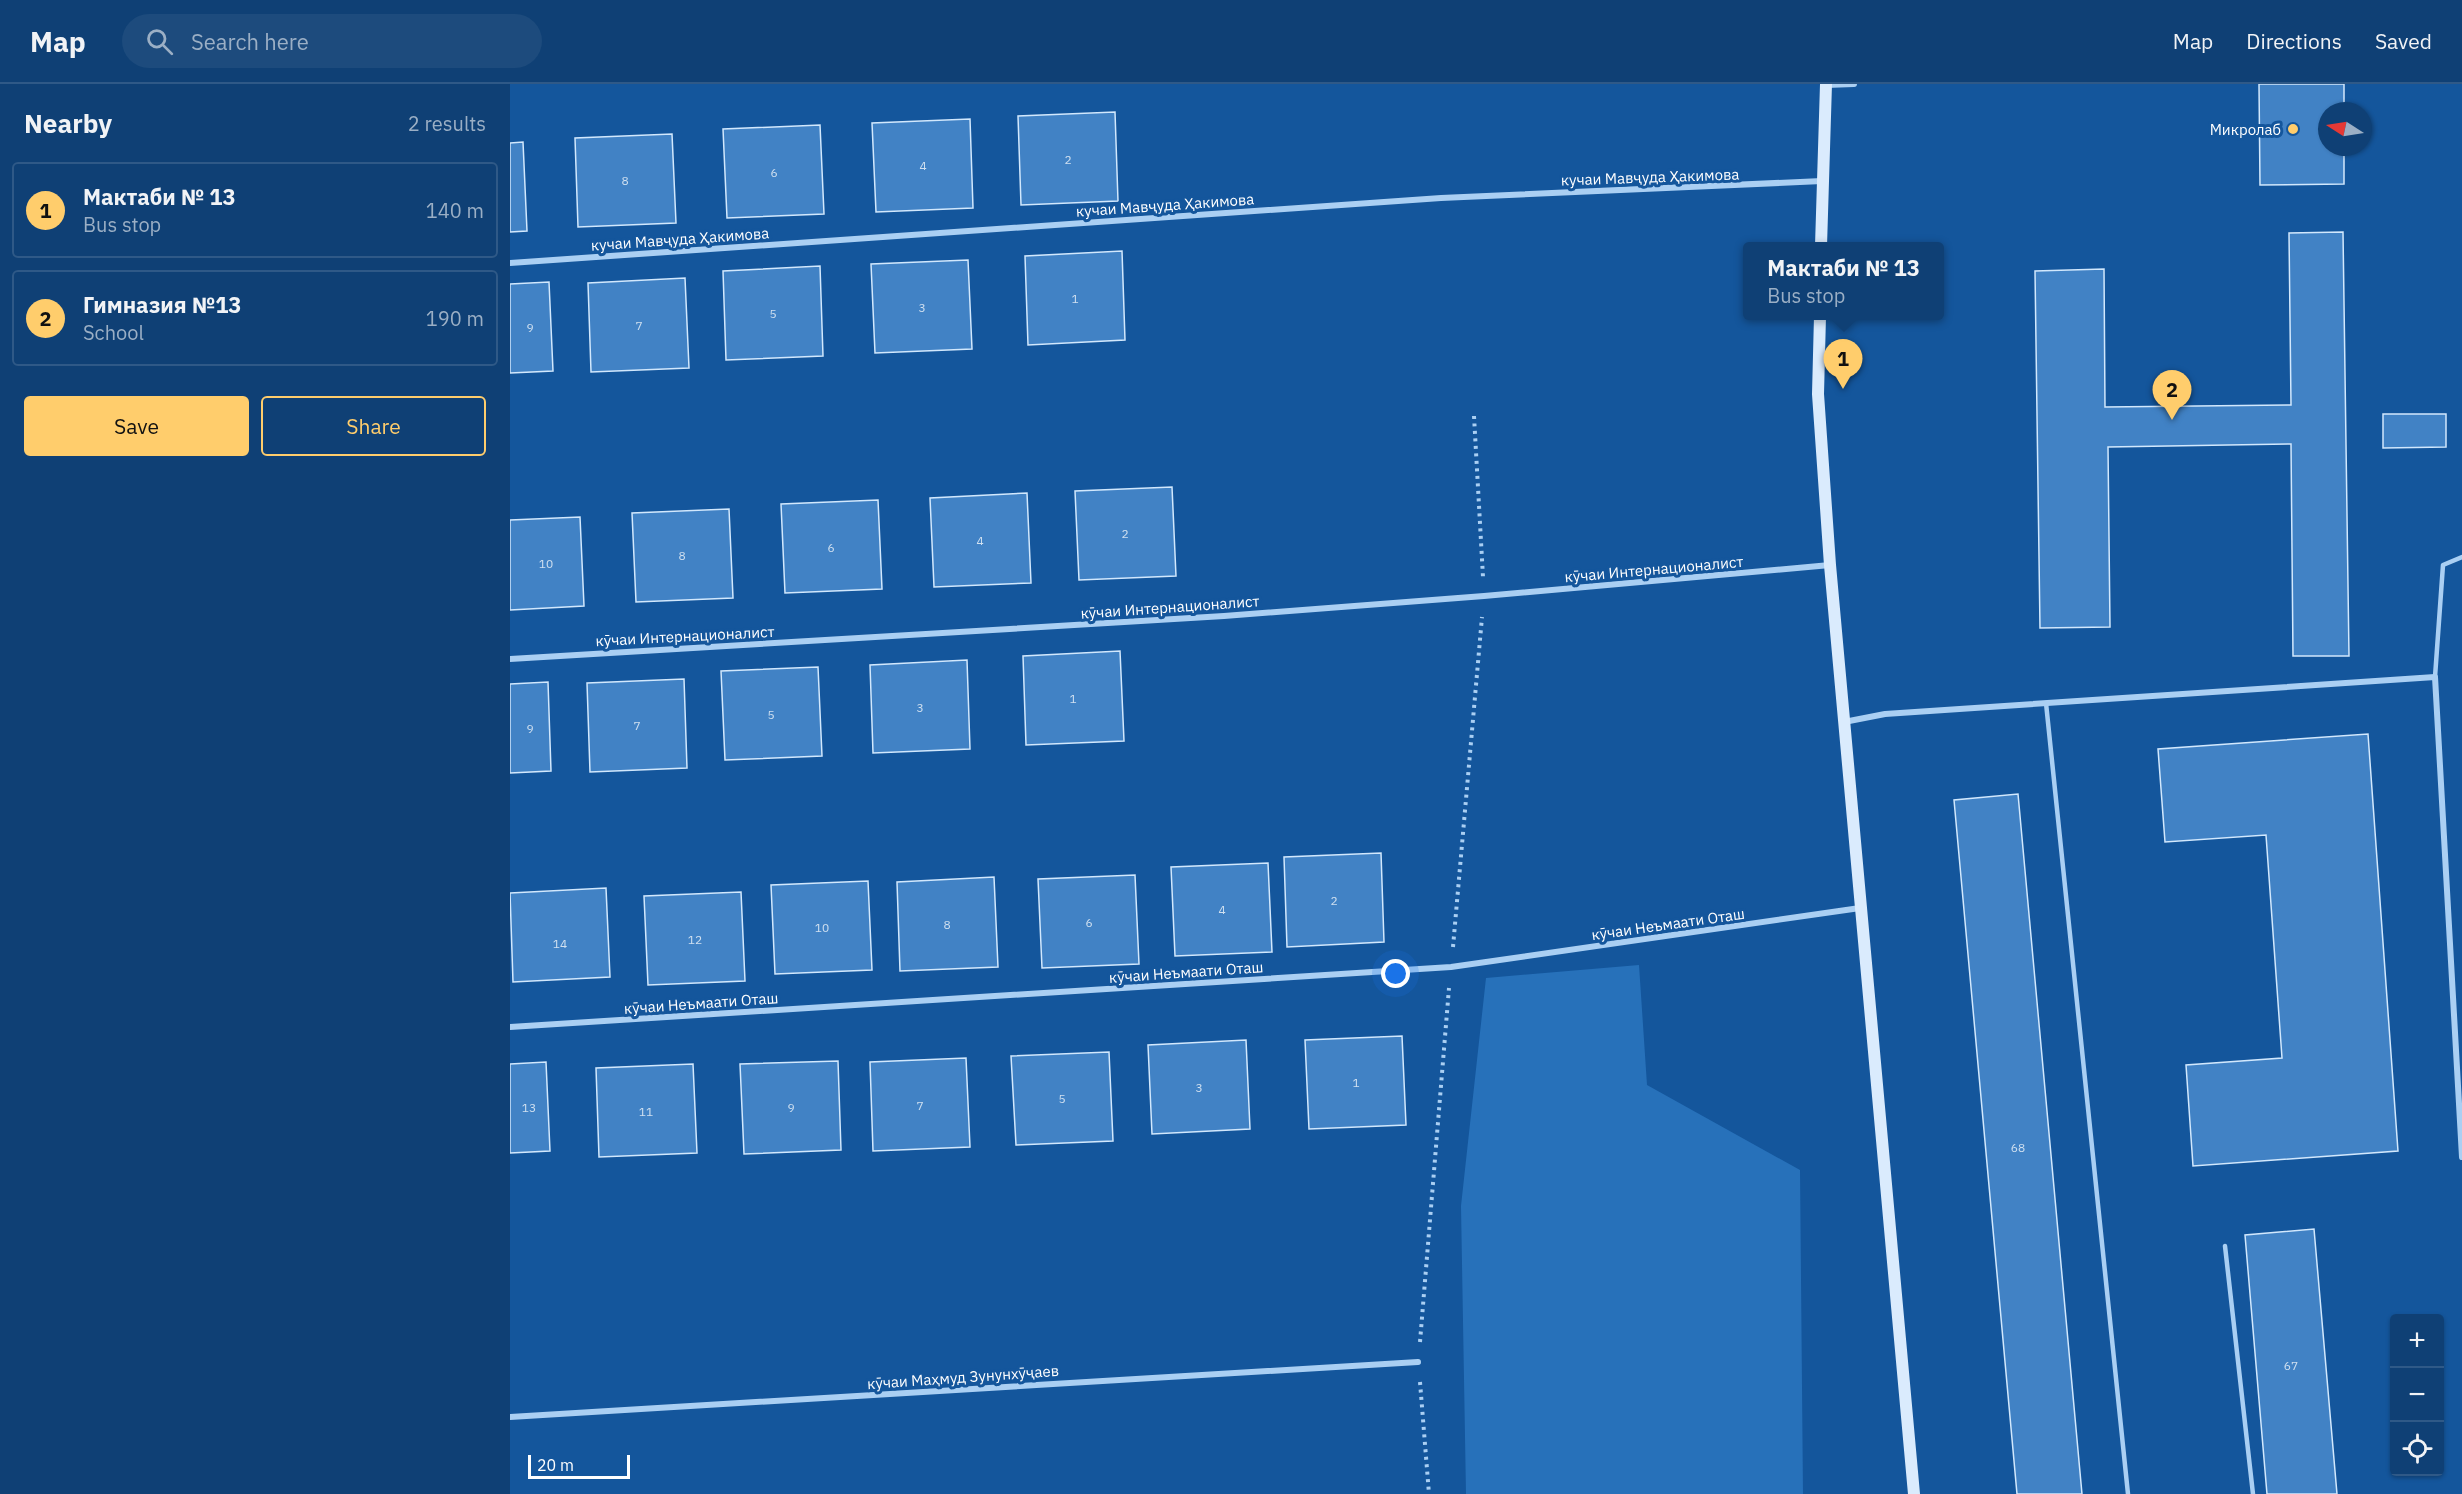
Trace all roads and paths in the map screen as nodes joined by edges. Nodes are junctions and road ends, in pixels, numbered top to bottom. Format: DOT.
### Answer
graph roads {
  1 [pos="1826,84"];
  2 [pos="1854,84"];
  3 [pos="1822,182"];
  4 [pos="1821,242"];
  5 [pos="510,263"];
  6 [pos="1820,320"];
  7 [pos="2462,557"];
  8 [pos="1830,565"];
  9 [pos="510,659"];
  10 [pos="2435,677"];
  11 [pos="2046,703"];
  12 [pos="1844,722"];
  13 [pos="1860,908"];
  14 [pos="510,1027"];
  15 [pos="2462,1157"];
  16 [pos="2225,1246"];
  17 [pos="1418,1362"];
  18 [pos="510,1417"];
  19 [pos="1914,1494"];
  20 [pos="2128,1494"];
  21 [pos="2253,1494"];
  1 -- 2 [label="street"];
  1 -- 3 [label="main road"];
  3 -- 4 [label="main road"];
  3 -- 5 [label="street, кучаи Мавҷуда Ҳакимова"];
  6 -- 8 [label="main road"];
  7 -- 10 [label="lane"];
  8 -- 9 [label="street, кӯчаи Интернационалист"];
  8 -- 12 [label="main road"];
  10 -- 11 [label="street"];
  10 -- 15 [label="street"];
  11 -- 12 [label="street"];
  11 -- 20 [label="lane"];
  12 -- 13 [label="main road"];
  13 -- 14 [label="street, кӯчаи Неъмаати Оташ"];
  13 -- 19 [label="main road"];
  16 -- 21 [label="lane"];
  17 -- 18 [label="street, кӯчаи Маҳмуд Зунунхӯҷаев"];
}
